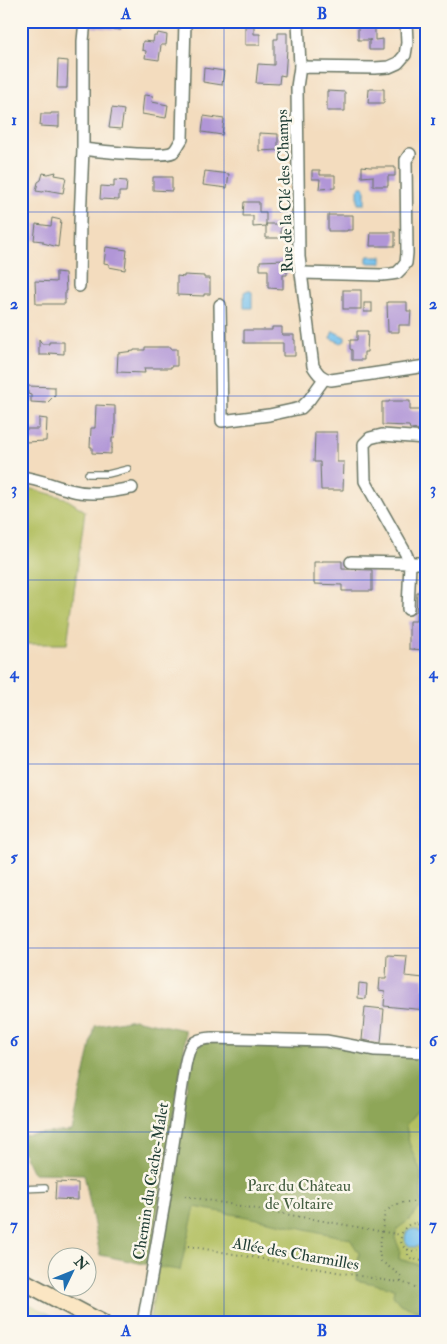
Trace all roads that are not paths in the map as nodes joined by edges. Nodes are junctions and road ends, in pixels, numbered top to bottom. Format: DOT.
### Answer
graph roads {
  1 [pos="85,21"];
  2 [pos="185,21"];
  3 [pos="298,21"];
  4 [pos="406,21"];
  5 [pos="300,68"];
  6 [pos="83,149"];
  7 [pos="410,154"];
  8 [pos="302,274"];
  9 [pos="79,286"];
  10 [pos="220,305"];
  11 [pos="426,366"];
  12 [pos="324,378"];
  13 [pos="426,438"];
  14 [pos="128,469"];
  15 [pos="88,474"];
  16 [pos="21,477"];
  17 [pos="132,488"];
  18 [pos="351,562"];
  19 [pos="410,563"];
  20 [pos="426,563"];
  21 [pos="408,608"];
  22 [pos="426,1052"];
  23 [pos="45,1188"];
  24 [pos="21,1189"];
  25 [pos="21,1280"];
  26 [pos="21,1290"];
  27 [pos="92,1323"];
  28 [pos="102,1323"];
  29 [pos="143,1323"];
  1 -- 6 [label="street"];
  2 -- 6 [label="street"];
  3 -- 5 [label="street, Rue de la Clé des Champs"];
  4 -- 5 [label="street"];
  5 -- 8 [label="street, Rue de la Clé des Champs"];
  6 -- 9 [label="street"];
  7 -- 8 [label="street"];
  8 -- 12 [label="street, Rue de la Clé des Champs"];
  10 -- 12 [label="street"];
  11 -- 12 [label="street"];
  13 -- 19 [label="street"];
  14 -- 15 [label="lane"];
  16 -- 17 [label="street"];
  18 -- 19 [label="street"];
  19 -- 20 [label="street"];
  19 -- 21 [label="street"];
  22 -- 29 [label="street, Chemin du Cache-Malet"];
  23 -- 24 [label="lane"];
  25 -- 28 [label="main road"];
  26 -- 27 [label="main road"];
}
